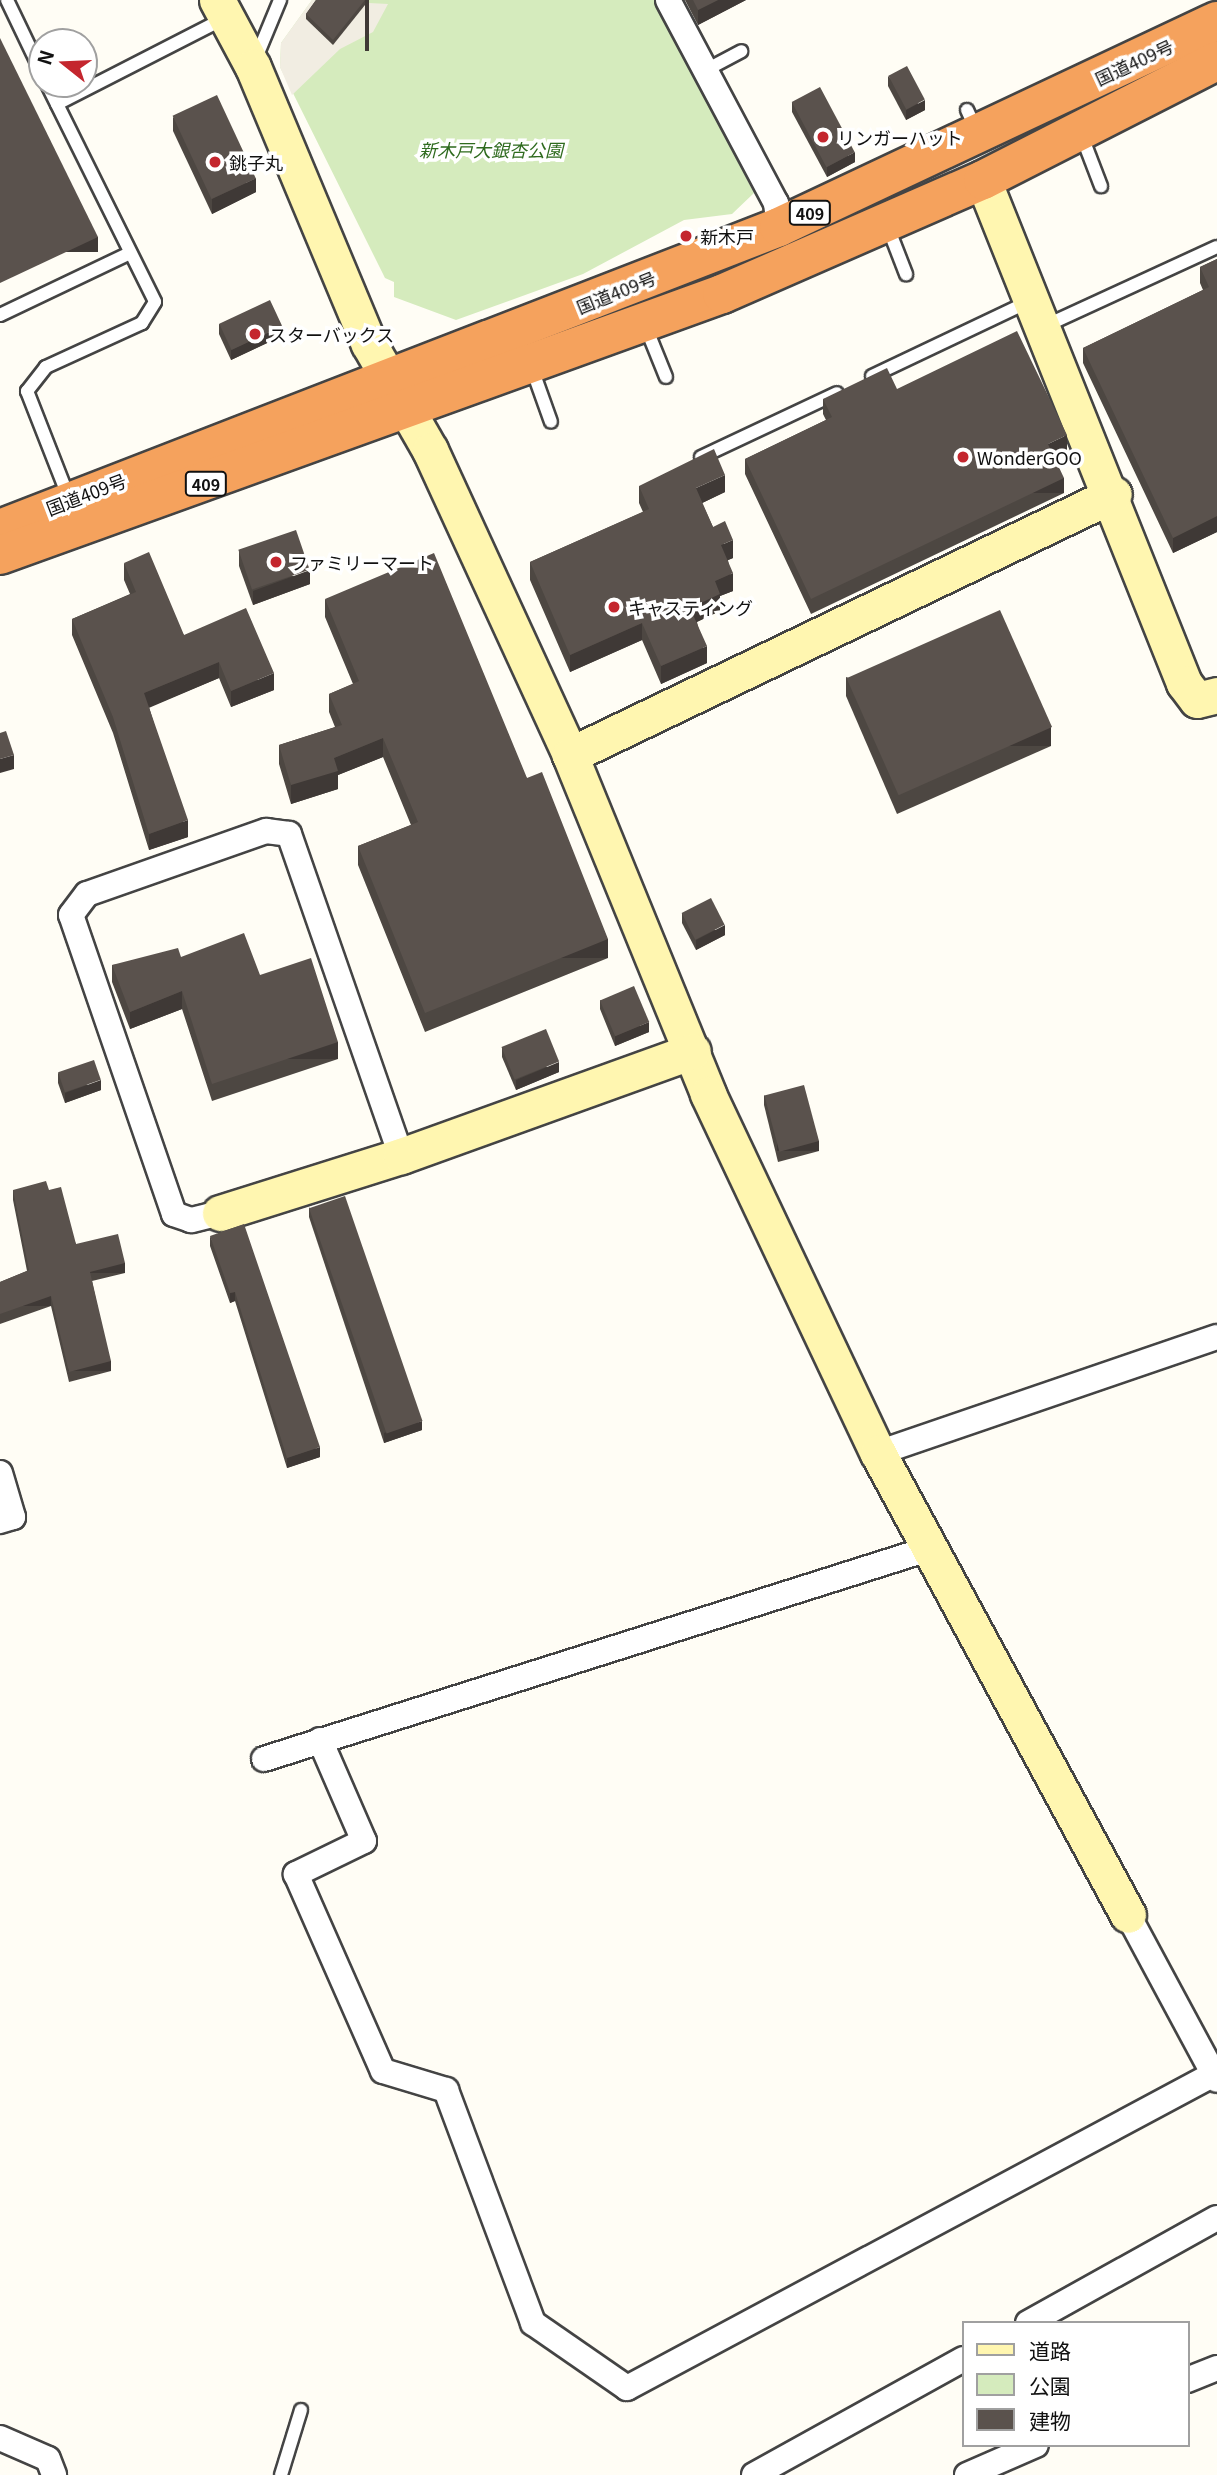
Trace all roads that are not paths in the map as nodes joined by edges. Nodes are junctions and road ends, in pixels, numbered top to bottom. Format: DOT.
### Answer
graph roads {
  1 [pos="7,0"];
  2 [pos="280,0"];
  3 [pos="668,0"];
  4 [pos="210,11"];
  5 [pos="1217,21"];
  6 [pos="28,44"];
  7 [pos="741,51"];
  8 [pos="1217,61"];
  9 [pos="253,67"];
  10 [pos="706,70"];
  11 [pos="54,98"];
  12 [pos="57,104"];
  13 [pos="1079,131"];
  14 [pos="982,180"];
  15 [pos="1101,186"];
  16 [pos="303,193"];
  17 [pos="886,223"];
  18 [pos="779,227"];
  19 [pos="1217,247"];
  20 [pos="130,253"];
  21 [pos="906,274"];
  22 [pos="1039,313"];
  23 [pos="0,315"];
  24 [pos="644,322"];
  25 [pos="530,363"];
  26 [pos="666,377"];
  27 [pos="401,394"];
  28 [pos="551,422"];
  29 [pos="690,462"];
  30 [pos="1114,494"];
  31 [pos="69,498"];
  32 [pos="0,529"];
  33 [pos="0,555"];
  34 [pos="1217,695"];
  35 [pos="570,755"];
  36 [pos="693,1051"];
  37 [pos="401,1156"];
  38 [pos="220,1213"];
  39 [pos="1217,1337"];
  40 [pos="878,1453"];
  41 [pos="0,1473"];
  42 [pos="0,1521"];
  43 [pos="928,1549"];
  44 [pos="320,1740"];
  45 [pos="264,1759"];
  46 [pos="1128,1915"];
  47 [pos="1216,2077"];
  48 [pos="1217,2218"];
  49 [pos="1032,2321"];
  50 [pos="962,2360"];
  51 [pos="1217,2368"];
  52 [pos="1189,2380"];
  53 [pos="301,2410"];
  54 [pos="0,2438"];
  55 [pos="1031,2447"];
  56 [pos="54,2475"];
  57 [pos="281,2475"];
  58 [pos="754,2475"];
  59 [pos="967,2475"];
  1 -- 6 [label="lane"];
  2 -- 9 [label="lane"];
  3 -- 10 [label="street"];
  4 -- 9 [label="street"];
  4 -- 12 [label="lane"];
  4 -- 16 [label="street"];
  5 -- 18 [label="highway, 国道409号 / 409"];
  7 -- 10 [label="lane"];
  8 -- 13 [label="highway, 国道409号 / 409"];
  9 -- 16 [label="street"];
  10 -- 18 [label="street"];
  11 -- 12 [label="lane"];
  12 -- 20 [label="lane"];
  13 -- 14 [label="highway, 国道409号 / 409"];
  13 -- 15 [label="lane"];
  14 -- 17 [label="highway, 国道409号 / 409"];
  14 -- 22 [label="street"];
  16 -- 27 [label="street"];
  17 -- 21 [label="lane"];
  17 -- 24 [label="highway, 国道409号 / 409"];
  18 -- 27 [label="highway, 国道409号 / 409"];
  19 -- 22 [label="lane"];
  20 -- 23 [label="lane"];
  20 -- 31 [label="lane"];
  22 -- 29 [label="lane"];
  22 -- 30 [label="street"];
  24 -- 25 [label="highway, 国道409号 / 409"];
  24 -- 26 [label="lane"];
  25 -- 27 [label="highway, 国道409号 / 409"];
  25 -- 28 [label="lane"];
  27 -- 31 [label="highway, 国道409号 / 409"];
  27 -- 33 [label="highway, 国道409号 / 409"];
  27 -- 35 [label="street"];
  30 -- 34 [label="street"];
  30 -- 35 [label="street"];
  31 -- 32 [label="highway, 国道409号 / 409"];
  35 -- 36 [label="street"];
  36 -- 37 [label="street"];
  36 -- 40 [label="street"];
  37 -- 38 [label="street"];
  37 -- 38 [label="street"];
  39 -- 40 [label="street"];
  40 -- 43 [label="street"];
  41 -- 42 [label="street"];
  43 -- 44 [label="street"];
  43 -- 46 [label="street"];
  44 -- 45 [label="street"];
  44 -- 47 [label="street"];
  46 -- 47 [label="street"];
  48 -- 49 [label="street"];
  50 -- 58 [label="street"];
  51 -- 52 [label="street"];
  53 -- 57 [label="lane"];
  54 -- 56 [label="street"];
  55 -- 59 [label="street"];
}
